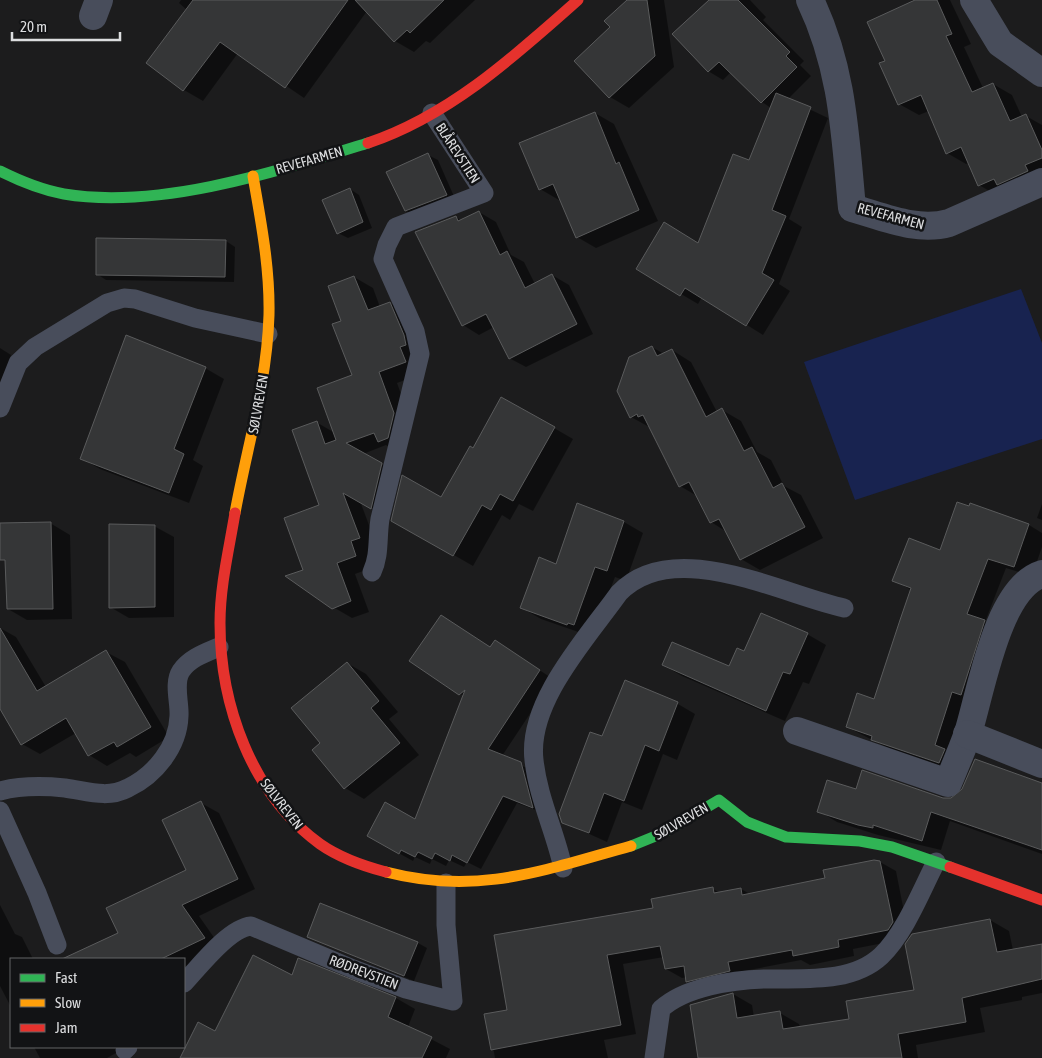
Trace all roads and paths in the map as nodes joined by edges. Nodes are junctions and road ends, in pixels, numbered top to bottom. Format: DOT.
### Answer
graph roads {
  1 [pos="578,0"];
  2 [pos="810,0"];
  3 [pos="974,0"];
  4 [pos="1042,73"];
  5 [pos="432,113"];
  6 [pos="0,171"];
  7 [pos="253,176"];
  8 [pos="1042,182"];
  9 [pos="268,334"];
  10 [pos="0,408"];
  11 [pos="372,572"];
  12 [pos="1042,574"];
  13 [pos="844,608"];
  14 [pos="219,647"];
  15 [pos="797,730"];
  16 [pos="967,734"];
  17 [pos="1042,764"];
  18 [pos="0,791"];
  19 [pos="0,811"];
  20 [pos="936,862"];
  21 [pos="563,868"];
  22 [pos="446,884"];
  23 [pos="1042,900"];
  24 [pos="56,945"];
  25 [pos="185,982"];
  26 [pos="654,1058"];
  1 -- 5 [label="street, REVEFARMEN"];
  2 -- 8 [label="street, REVEFARMEN"];
  3 -- 4 [label="street"];
  5 -- 7 [label="street, REVEFARMEN"];
  5 -- 11 [label="lane, BLÅREVSTIEN"];
  6 -- 7 [label="street, REVEFARMEN"];
  7 -- 9 [label="street, SØLVREVEN"];
  9 -- 10 [label="lane"];
  9 -- 14 [label="street, SØLVREVEN"];
  12 -- 16 [label="street"];
  13 -- 21 [label="lane"];
  14 -- 18 [label="lane"];
  14 -- 22 [label="street, SØLVREVEN"];
  15 -- 16 [label="street"];
  16 -- 17 [label="street"];
  19 -- 24 [label="lane"];
  20 -- 21 [label="street, SØLVREVEN"];
  20 -- 23 [label="street, SØLVREVEN"];
  20 -- 26 [label="lane"];
  21 -- 22 [label="street, SØLVREVEN"];
  22 -- 25 [label="lane, RØDREVSTIEN"];
}
